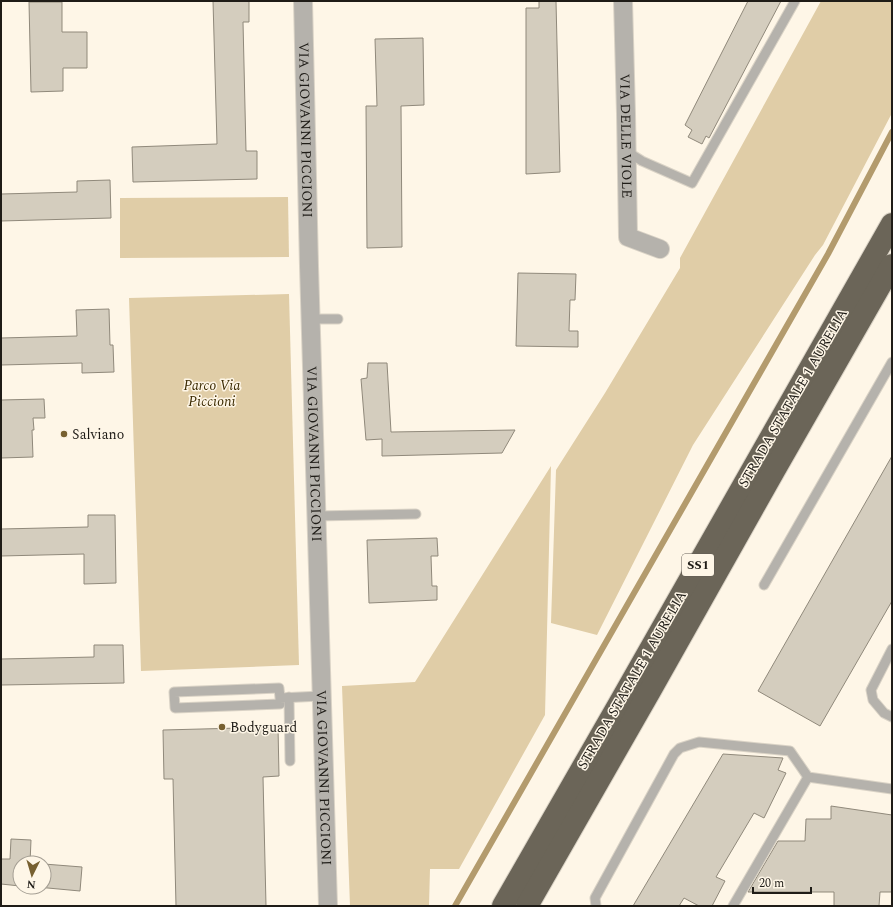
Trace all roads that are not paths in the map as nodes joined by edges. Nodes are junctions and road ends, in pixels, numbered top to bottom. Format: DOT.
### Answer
graph roads {
  1 [pos="303,1"];
  2 [pos="623,1"];
  3 [pos="795,1"];
  4 [pos="626,151"];
  5 [pos="892,224"];
  6 [pos="660,249"];
  7 [pos="892,265"];
  8 [pos="310,319"];
  9 [pos="338,319"];
  10 [pos="892,362"];
  11 [pos="416,514"];
  12 [pos="316,516"];
  13 [pos="764,585"];
  14 [pos="892,649"];
  15 [pos="321,696"];
  16 [pos="284,698"];
  17 [pos="892,717"];
  18 [pos="290,761"];
  19 [pos="808,777"];
  20 [pos="892,789"];
  21 [pos="328,906"];
  22 [pos="503,906"];
  23 [pos="527,906"];
  24 [pos="596,906"];
  25 [pos="733,906"];
  1 -- 8 [label="street, VIA GIOVANNI PICCIONI"];
  2 -- 4 [label="street, VIA DELLE VIOLE"];
  3 -- 4 [label="lane"];
  4 -- 6 [label="street, VIA DELLE VIOLE"];
  5 -- 22 [label="highway, STRADA STATALE 1 AURELIA / SS1"];
  7 -- 23 [label="highway, STRADA STATALE 1 AURELIA / SS1"];
  8 -- 9 [label="lane"];
  8 -- 12 [label="street, VIA GIOVANNI PICCIONI"];
  10 -- 13 [label="lane"];
  11 -- 12 [label="lane"];
  12 -- 15 [label="street, VIA GIOVANNI PICCIONI"];
  14 -- 17 [label="lane"];
  15 -- 16 [label="lane"];
  15 -- 21 [label="street, VIA GIOVANNI PICCIONI"];
  16 -- 16 [label="lane"];
  16 -- 18 [label="lane"];
  19 -- 20 [label="lane"];
  19 -- 24 [label="lane"];
  19 -- 25 [label="lane"];
}
